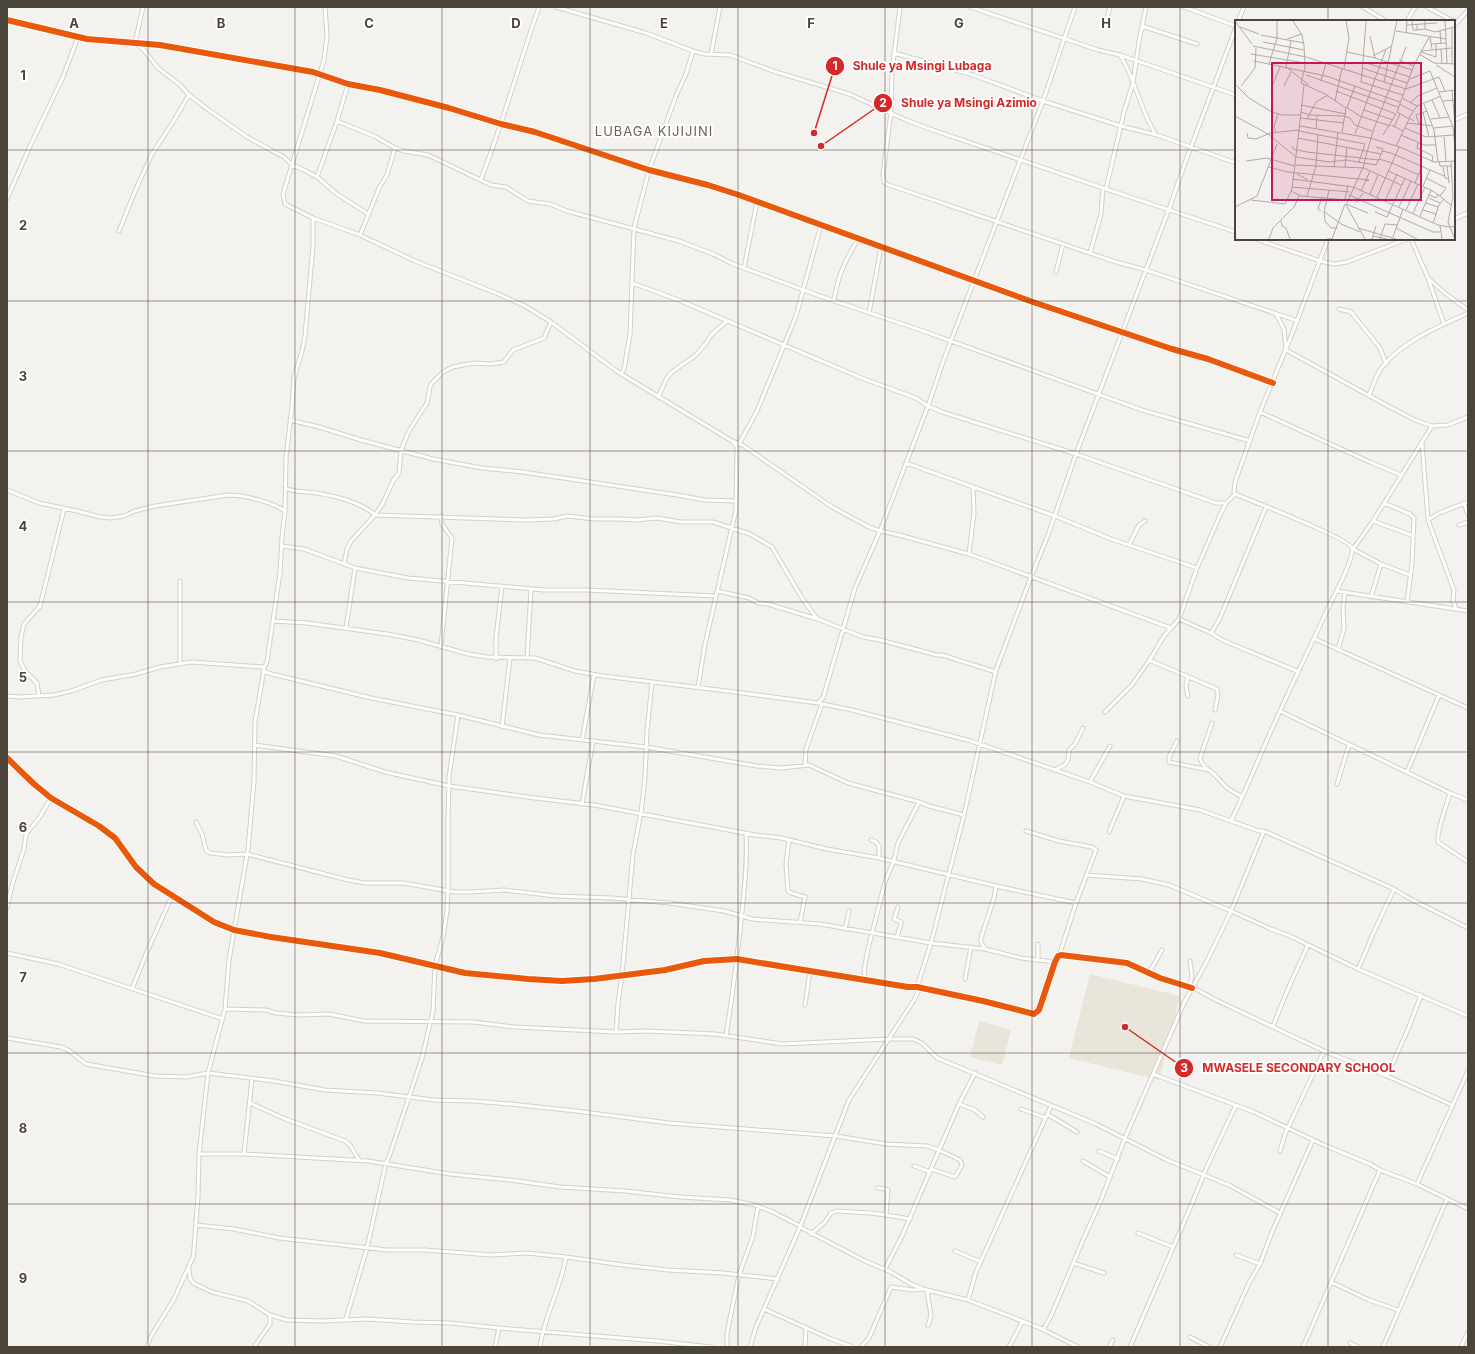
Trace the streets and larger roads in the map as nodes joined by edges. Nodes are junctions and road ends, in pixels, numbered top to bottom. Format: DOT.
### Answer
graph roads {
  1 [pos="143,7"];
  2 [pos="325,7"];
  3 [pos="539,7"];
  4 [pos="556,7"];
  5 [pos="720,7"];
  6 [pos="900,7"];
  7 [pos="970,7"];
  8 [pos="1076,7"];
  9 [pos="1110,7"];
  10 [pos="1146,7"];
  11 [pos="1184,7"];
  12 [pos="1244,7"];
  13 [pos="1363,7"];
  14 [pos="1415,7"];
  15 [pos="1427,7"];
  16 [pos="1468,10"];
  17 [pos="7,20"];
  18 [pos="1238,20"];
  19 [pos="1384,20"];
  20 [pos="1408,20"];
  21 [pos="1452,20"];
  22 [pos="1106,22"];
  23 [pos="1455,22"];
  24 [pos="1458,23"];
  25 [pos="1455,25"];
  26 [pos="1142,26"];
  27 [pos="1235,26"];
  28 [pos="1235,29"];
  29 [pos="78,37"];
  30 [pos="1064,38"];
  31 [pos="135,42"];
  32 [pos="1197,44"];
  33 [pos="693,51"];
  34 [pos="894,53"];
  35 [pos="711,54"];
  36 [pos="1120,55"];
  37 [pos="1136,61"];
  38 [pos="321,74"];
  39 [pos="1133,83"];
  40 [pos="348,84"];
  41 [pos="1213,88"];
  42 [pos="189,95"];
  43 [pos="1235,95"];
  44 [pos="1043,101"];
  45 [pos="891,112"];
  46 [pos="1468,114"];
  47 [pos="1455,120"];
  48 [pos="337,121"];
  49 [pos="501,124"];
  50 [pos="1121,126"];
  51 [pos="1157,135"];
  52 [pos="395,148"];
  53 [pos="1190,148"];
  54 [pos="1021,160"];
  55 [pos="1235,163"];
  56 [pos="292,165"];
  57 [pos="649,170"];
  58 [pos="317,178"];
  59 [pos="481,180"];
  60 [pos="1105,189"];
  61 [pos="7,199"];
  62 [pos="757,202"];
  63 [pos="1169,209"];
  64 [pos="1468,213"];
  65 [pos="368,214"];
  66 [pos="313,218"];
  67 [pos="1455,219"];
  68 [pos="997,222"];
  69 [pos="821,225"];
  70 [pos="634,228"];
  71 [pos="120,231"];
  72 [pos="1235,232"];
  73 [pos="360,235"];
  74 [pos="858,239"];
  75 [pos="1259,240"];
  76 [pos="1328,240"];
  77 [pos="1404,240"];
  78 [pos="1411,240"];
  79 [pos="1063,244"];
  80 [pos="881,247"];
  81 [pos="1090,253"];
  82 [pos="1320,261"];
  83 [pos="744,268"];
  84 [pos="1146,270"];
  85 [pos="1056,272"];
  86 [pos="1428,278"];
  87 [pos="974,280"];
  88 [pos="632,282"];
  89 [pos="804,290"];
  90 [pos="834,300"];
  91 [pos="1338,309"];
  92 [pos="1468,312"];
  93 [pos="870,313"];
  94 [pos="1276,314"];
  95 [pos="1298,320"];
  96 [pos="727,321"];
  97 [pos="551,322"];
  98 [pos="1444,324"];
  99 [pos="1123,332"];
  100 [pos="951,341"];
  101 [pos="783,345"];
  102 [pos="1286,350"];
  103 [pos="1386,364"];
  104 [pos="622,374"];
  105 [pos="1273,383"];
  106 [pos="1099,393"];
  107 [pos="1369,395"];
  108 [pos="658,397"];
  109 [pos="928,406"];
  110 [pos="1260,412"];
  111 [pos="1468,417"];
  112 [pos="290,420"];
  113 [pos="1432,426"];
  114 [pos="732,441"];
  115 [pos="1250,441"];
  116 [pos="1422,443"];
  117 [pos="739,444"];
  118 [pos="401,451"];
  119 [pos="1076,454"];
  120 [pos="906,463"];
  121 [pos="1401,475"];
  122 [pos="973,487"];
  123 [pos="286,488"];
  124 [pos="7,490"];
  125 [pos="1235,494"];
  126 [pos="736,501"];
  127 [pos="1468,502"];
  128 [pos="1384,503"];
  129 [pos="1464,503"];
  130 [pos="1226,504"];
  131 [pos="1266,507"];
  132 [pos="64,509"];
  133 [pos="285,511"];
  134 [pos="375,515"];
  135 [pos="1468,515"];
  136 [pos="441,516"];
  137 [pos="1054,516"];
  138 [pos="1428,519"];
  139 [pos="1145,521"];
  140 [pos="1373,522"];
  141 [pos="1468,522"];
  142 [pos="1459,525"];
  143 [pos="732,528"];
  144 [pos="880,531"];
  145 [pos="1414,536"];
  146 [pos="1130,545"];
  147 [pos="282,546"];
  148 [pos="1353,549"];
  149 [pos="969,554"];
  150 [pos="344,564"];
  151 [pos="1381,564"];
  152 [pos="355,568"];
  153 [pos="1197,568"];
  154 [pos="1410,575"];
  155 [pos="1031,577"];
  156 [pos="180,581"];
  157 [pos="448,581"];
  158 [pos="502,586"];
  159 [pos="531,589"];
  160 [pos="717,591"];
  161 [pos="1337,591"];
  162 [pos="1344,593"];
  163 [pos="716,596"];
  164 [pos="1371,597"];
  165 [pos="1407,602"];
  166 [pos="1456,609"];
  167 [pos="1468,611"];
  168 [pos="818,619"];
  169 [pos="1179,619"];
  170 [pos="273,621"];
  171 [pos="346,628"];
  172 [pos="1171,628"];
  173 [pos="844,630"];
  174 [pos="1211,633"];
  175 [pos="1315,639"];
  176 [pos="441,646"];
  177 [pos="1338,650"];
  178 [pos="496,658"];
  179 [pos="510,658"];
  180 [pos="528,658"];
  181 [pos="1149,660"];
  182 [pos="180,663"];
  183 [pos="264,669"];
  184 [pos="996,672"];
  185 [pos="1299,672"];
  186 [pos="594,675"];
  187 [pos="1188,677"];
  188 [pos="652,683"];
  189 [pos="698,687"];
  190 [pos="1439,695"];
  191 [pos="7,696"];
  192 [pos="39,696"];
  193 [pos="1188,696"];
  194 [pos="823,698"];
  195 [pos="818,704"];
  196 [pos="822,704"];
  197 [pos="828,706"];
  198 [pos="1468,708"];
  199 [pos="1216,710"];
  200 [pos="1105,712"];
  201 [pos="1280,712"];
  202 [pos="458,715"];
  203 [pos="1212,723"];
  204 [pos="502,727"];
  205 [pos="1083,728"];
  206 [pos="582,740"];
  207 [pos="593,741"];
  208 [pos="1177,741"];
  209 [pos="980,744"];
  210 [pos="254,745"];
  211 [pos="1350,745"];
  212 [pos="1110,746"];
  213 [pos="646,747"];
  214 [pos="7,758"];
  215 [pos="805,764"];
  216 [pos="1054,770"];
  217 [pos="1207,770"];
  218 [pos="1407,772"];
  219 [pos="1090,782"];
  220 [pos="1337,784"];
  221 [pos="449,786"];
  222 [pos="1450,793"];
  223 [pos="1124,796"];
  224 [pos="1242,797"];
  225 [pos="51,798"];
  226 [pos="1468,800"];
  227 [pos="919,802"];
  228 [pos="582,804"];
  229 [pos="641,813"];
  230 [pos="964,815"];
  231 [pos="1231,821"];
  232 [pos="196,822"];
  233 [pos="1026,831"];
  234 [pos="1264,831"];
  235 [pos="1109,832"];
  236 [pos="746,833"];
  237 [pos="789,839"];
  238 [pos="871,840"];
  239 [pos="247,854"];
  240 [pos="878,858"];
  241 [pos="893,862"];
  242 [pos="1468,862"];
  243 [pos="948,875"];
  244 [pos="1086,875"];
  245 [pos="996,886"];
  246 [pos="1394,888"];
  247 [pos="448,890"];
  248 [pos="172,896"];
  249 [pos="628,900"];
  250 [pos="1076,903"];
  251 [pos="898,907"];
  252 [pos="7,908"];
  253 [pos="849,911"];
  254 [pos="1230,911"];
  255 [pos="741,917"];
  256 [pos="800,922"];
  257 [pos="1468,928"];
  258 [pos="846,929"];
  259 [pos="234,930"];
  260 [pos="872,933"];
  261 [pos="898,937"];
  262 [pos="931,943"];
  263 [pos="1038,944"];
  264 [pos="1308,945"];
  265 [pos="971,947"];
  266 [pos="985,949"];
  267 [pos="1162,950"];
  268 [pos="7,953"];
  269 [pos="1058,956"];
  270 [pos="736,958"];
  271 [pos="1038,959"];
  272 [pos="1190,961"];
  273 [pos="1055,962"];
  274 [pos="435,966"];
  275 [pos="1358,969"];
  276 [pos="810,971"];
  277 [pos="1149,973"];
  278 [pos="622,975"];
  279 [pos="865,979"];
  280 [pos="965,979"];
  281 [pos="918,988"];
  282 [pos="1191,988"];
  283 [pos="132,989"];
  284 [pos="1421,995"];
  285 [pos="805,1005"];
  286 [pos="225,1009"];
  287 [pos="1468,1016"];
  288 [pos="223,1019"];
  289 [pos="432,1021"];
  290 [pos="1273,1026"];
  291 [pos="616,1032"];
  292 [pos="726,1035"];
  293 [pos="7,1038"];
  294 [pos="888,1039"];
  295 [pos="1324,1051"];
  296 [pos="1468,1070"];
  297 [pos="208,1073"];
  298 [pos="975,1073"];
  299 [pos="1153,1074"];
  300 [pos="1387,1076"];
  301 [pos="252,1079"];
  302 [pos="410,1097"];
  303 [pos="250,1103"];
  304 [pos="959,1104"];
  305 [pos="1236,1105"];
  306 [pos="1452,1105"];
  307 [pos="1051,1106"];
  308 [pos="1021,1109"];
  309 [pos="1047,1114"];
  310 [pos="983,1117"];
  311 [pos="1046,1118"];
  312 [pos="1288,1127"];
  313 [pos="1077,1132"];
  314 [pos="836,1136"];
  315 [pos="1125,1138"];
  316 [pos="1313,1140"];
  317 [pos="939,1150"];
  318 [pos="1099,1151"];
  319 [pos="1280,1151"];
  320 [pos="199,1154"];
  321 [pos="244,1154"];
  322 [pos="1118,1159"];
  323 [pos="359,1160"];
  324 [pos="1083,1162"];
  325 [pos="386,1163"];
  326 [pos="914,1166"];
  327 [pos="930,1170"];
  328 [pos="1380,1170"];
  329 [pos="1203,1175"];
  330 [pos="1110,1177"];
  331 [pos="1417,1184"];
  332 [pos="878,1188"];
  333 [pos="1447,1199"];
  334 [pos="758,1206"];
  335 [pos="1468,1209"];
  336 [pos="1280,1213"];
  337 [pos="886,1215"];
  338 [pos="910,1219"];
  339 [pos="196,1224"];
  340 [pos="800,1226"];
  341 [pos="1138,1233"];
  342 [pos="811,1234"];
  343 [pos="1173,1246"];
  344 [pos="367,1248"];
  345 [pos="955,1251"];
  346 [pos="1236,1255"];
  347 [pos="566,1257"];
  348 [pos="980,1262"];
  349 [pos="1073,1263"];
  350 [pos="1260,1264"];
  351 [pos="188,1267"];
  352 [pos="886,1269"];
  353 [pos="1104,1273"];
  354 [pos="739,1275"];
  355 [pos="778,1279"];
  356 [pos="1331,1282"];
  357 [pos="922,1289"];
  358 [pos="927,1290"];
  359 [pos="968,1300"];
  360 [pos="764,1309"];
  361 [pos="1398,1310"];
  362 [pos="270,1315"];
  363 [pos="346,1319"];
  364 [pos="1022,1322"];
  365 [pos="928,1326"];
  366 [pos="806,1327"];
  367 [pos="499,1328"];
  368 [pos="1044,1330"];
  369 [pos="542,1332"];
  370 [pos="1468,1332"];
  371 [pos="1190,1337"];
  372 [pos="1113,1340"];
  373 [pos="1350,1342"];
  374 [pos="147,1347"];
  375 [pos="254,1347"];
  376 [pos="495,1347"];
  377 [pos="540,1347"];
  378 [pos="711,1347"];
  379 [pos="727,1347"];
  380 [pos="750,1347"];
  381 [pos="805,1347"];
  382 [pos="853,1347"];
  383 [pos="861,1347"];
  384 [pos="1009,1347"];
  385 [pos="1078,1347"];
  386 [pos="1109,1347"];
  387 [pos="1130,1347"];
  388 [pos="1209,1347"];
  389 [pos="1220,1347"];
  390 [pos="1303,1347"];
  391 [pos="1358,1347"];
  392 [pos="1383,1347"];
  393 [pos="1461,1347"];
  1 -- 31 [label="street"];
  2 -- 38 [label="street"];
  3 -- 49 [label="street"];
  4 -- 33 [label="street"];
  5 -- 35 [label="street"];
  6 -- 34 [label="street"];
  7 -- 30 [label="street"];
  8 -- 30 [label="street"];
  9 -- 22 [label="street"];
  10 -- 26 [label="street"];
  11 -- 27 [label="street"];
  12 -- 18 [label="street"];
  13 -- 19 [label="street"];
  14 -- 20 [label="street"];
  15 -- 21 [label="street"];
  16 -- 24 [label="street"];
  17 -- 29 [label="street"];
  23 -- 24 [label="street"];
  24 -- 25 [label="street"];
  26 -- 32 [label="street"];
  26 -- 37 [label="street"];
  28 -- 41 [label="street"];
  29 -- 31 [label="street"];
  29 -- 61 [label="street"];
  30 -- 36 [label="street"];
  30 -- 44 [label="street"];
  31 -- 38 [label="street"];
  31 -- 42 [label="street"];
  33 -- 35 [label="street"];
  33 -- 57 [label="street"];
  34 -- 44 [label="street"];
  34 -- 45 [label="street"];
  35 -- 45 [label="street"];
  36 -- 37 [label="street"];
  36 -- 39 [label="street"];
  37 -- 39 [label="street"];
  37 -- 41 [label="street"];
  38 -- 40 [label="street"];
  38 -- 56 [label="street"];
  39 -- 50 [label="street"];
  39 -- 51 [label="street"];
  40 -- 48 [label="street"];
  40 -- 49 [label="street"];
  41 -- 43 [label="street"];
  41 -- 53 [label="street"];
  42 -- 56 [label="street"];
  42 -- 71 [label="street"];
  44 -- 50 [label="street"];
  44 -- 54 [label="street"];
  45 -- 54 [label="street"];
  45 -- 68 [label="street"];
  46 -- 47 [label="street"];
  48 -- 52 [label="street"];
  48 -- 58 [label="street"];
  49 -- 57 [label="street"];
  49 -- 59 [label="street"];
  50 -- 51 [label="street"];
  50 -- 60 [label="street"];
  51 -- 53 [label="street"];
  52 -- 59 [label="street"];
  52 -- 65 [label="street"];
  53 -- 55 [label="street"];
  53 -- 63 [label="street"];
  54 -- 60 [label="street"];
  54 -- 68 [label="street"];
  56 -- 58 [label="street"];
  56 -- 66 [label="street"];
  57 -- 62 [label="street"];
  57 -- 70 [label="street"];
  58 -- 65 [label="street"];
  59 -- 70 [label="street"];
  60 -- 63 [label="street"];
  60 -- 81 [label="street"];
  62 -- 69 [label="street"];
  62 -- 83 [label="street"];
  63 -- 72 [label="street"];
  63 -- 84 [label="street"];
  64 -- 67 [label="street"];
  65 -- 73 [label="street"];
  66 -- 73 [label="street"];
  66 -- 112 [label="street"];
  68 -- 79 [label="street"];
  68 -- 87 [label="street"];
  69 -- 74 [label="street"];
  69 -- 89 [label="street"];
  70 -- 83 [label="street"];
  70 -- 88 [label="street"];
  73 -- 97 [label="street"];
  74 -- 80 [label="street"];
  74 -- 90 [label="street"];
  75 -- 82 [label="street"];
  76 -- 82 [label="street"];
  77 -- 82 [label="street"];
  78 -- 86 [label="street"];
  79 -- 81 [label="street"];
  79 -- 85 [label="street"];
  80 -- 87 [label="street"];
  80 -- 93 [label="street"];
  81 -- 84 [label="street"];
  82 -- 95 [label="street"];
  83 -- 89 [label="street"];
  84 -- 94 [label="street"];
  84 -- 99 [label="street"];
  86 -- 92 [label="street"];
  86 -- 98 [label="street"];
  87 -- 99 [label="street"];
  87 -- 100 [label="street"];
  88 -- 96 [label="street"];
  88 -- 104 [label="street"];
  89 -- 90 [label="street"];
  89 -- 101 [label="street"];
  90 -- 93 [label="street"];
  91 -- 103 [label="street"];
  92 -- 98 [label="street"];
  93 -- 100 [label="street"];
  94 -- 95 [label="street"];
  94 -- 102 [label="street"];
  95 -- 102 [label="street"];
  96 -- 101 [label="street"];
  96 -- 108 [label="street"];
  97 -- 104 [label="street"];
  97 -- 118 [label="street"];
  98 -- 103 [label="street"];
  99 -- 105 [label="street"];
  99 -- 106 [label="street"];
  100 -- 106 [label="street"];
  100 -- 109 [label="street"];
  101 -- 109 [label="street"];
  101 -- 117 [label="street"];
  102 -- 105 [label="street"];
  102 -- 107 [label="street"];
  103 -- 107 [label="street"];
  104 -- 108 [label="street"];
  105 -- 110 [label="street"];
  106 -- 115 [label="street"];
  106 -- 119 [label="street"];
  107 -- 113 [label="street"];
  108 -- 114 [label="street"];
  109 -- 119 [label="street"];
  109 -- 120 [label="street"];
  110 -- 115 [label="street"];
  110 -- 121 [label="street"];
  111 -- 113 [label="street"];
  112 -- 118 [label="street"];
  112 -- 123 [label="street"];
  113 -- 116 [label="street"];
  114 -- 117 [label="street"];
  114 -- 126 [label="street"];
  115 -- 125 [label="street"];
  116 -- 121 [label="street"];
  116 -- 138 [label="street"];
  117 -- 144 [label="street"];
  118 -- 126 [label="street"];
  118 -- 134 [label="street"];
  119 -- 130 [label="street"];
  119 -- 137 [label="street"];
  120 -- 122 [label="street"];
  120 -- 144 [label="street"];
  121 -- 128 [label="street"];
  122 -- 137 [label="street"];
  122 -- 149 [label="street"];
  123 -- 133 [label="street"];
  123 -- 134 [label="street"];
  124 -- 132 [label="street"];
  125 -- 130 [label="street"];
  125 -- 131 [label="street"];
  126 -- 143 [label="street"];
  127 -- 129 [label="street"];
  128 -- 140 [label="street"];
  128 -- 145 [label="street"];
  129 -- 135 [label="street"];
  129 -- 138 [label="street"];
  130 -- 153 [label="street"];
  131 -- 148 [label="street"];
  131 -- 174 [label="street"];
  132 -- 133 [label="street"];
  132 -- 192 [label="street"];
  133 -- 147 [label="street"];
  134 -- 136 [label="street"];
  134 -- 150 [label="street"];
  136 -- 143 [label="street"];
  136 -- 157 [label="street"];
  137 -- 146 [label="street"];
  137 -- 155 [label="street"];
  138 -- 166 [label="street"];
  139 -- 146 [label="street"];
  140 -- 145 [label="street"];
  140 -- 148 [label="street"];
  141 -- 142 [label="street"];
  143 -- 160 [label="street"];
  143 -- 168 [label="street"];
  144 -- 149 [label="street"];
  144 -- 173 [label="street"];
  145 -- 154 [label="street"];
  146 -- 153 [label="street"];
  147 -- 150 [label="street"];
  147 -- 170 [label="street"];
  148 -- 151 [label="street"];
  148 -- 161 [label="street"];
  149 -- 155 [label="street"];
  150 -- 152 [label="street"];
  151 -- 154 [label="street"];
  151 -- 164 [label="street"];
  152 -- 157 [label="street"];
  152 -- 171 [label="street"];
  153 -- 169 [label="street"];
  154 -- 165 [label="street"];
  155 -- 172 [label="street"];
  155 -- 184 [label="street"];
  156 -- 182 [label="street"];
  157 -- 158 [label="street"];
  157 -- 176 [label="street"];
  158 -- 159 [label="street"];
  158 -- 178 [label="street"];
  159 -- 163 [label="street"];
  159 -- 180 [label="street"];
  160 -- 163 [label="street"];
  160 -- 168 [label="street"];
  161 -- 162 [label="street"];
  161 -- 175 [label="street"];
  162 -- 164 [label="street"];
  162 -- 177 [label="street"];
  163 -- 189 [label="street"];
  164 -- 165 [label="street"];
  165 -- 166 [label="street"];
  166 -- 167 [label="street"];
  168 -- 173 [label="street"];
  169 -- 172 [label="street"];
  169 -- 174 [label="street"];
  170 -- 171 [label="street"];
  170 -- 183 [label="street"];
  171 -- 176 [label="street"];
  172 -- 181 [label="street"];
  173 -- 184 [label="street"];
  173 -- 194 [label="street"];
  174 -- 185 [label="street"];
  175 -- 177 [label="street"];
  175 -- 185 [label="street"];
  176 -- 178 [label="street"];
  177 -- 190 [label="street"];
  178 -- 179 [label="street"];
  179 -- 180 [label="street"];
  179 -- 204 [label="street"];
  180 -- 186 [label="street"];
  181 -- 187 [label="street"];
  181 -- 200 [label="street"];
  182 -- 183 [label="street"];
  182 -- 192 [label="street"];
  183 -- 202 [label="street"];
  183 -- 210 [label="street"];
  184 -- 209 [label="street"];
  185 -- 201 [label="street"];
  186 -- 188 [label="street"];
  186 -- 206 [label="street"];
  187 -- 193 [label="street"];
  187 -- 199 [label="street"];
  188 -- 189 [label="street"];
  188 -- 213 [label="street"];
  189 -- 195 [label="street"];
  190 -- 198 [label="street"];
  190 -- 218 [label="street"];
  191 -- 192 [label="street"];
  194 -- 195 [label="street"];
  194 -- 197 [label="street"];
  195 -- 196 [label="street"];
  196 -- 197 [label="street"];
  196 -- 215 [label="street"];
  197 -- 209 [label="street"];
  201 -- 211 [label="street"];
  201 -- 224 [label="street"];
  202 -- 204 [label="street"];
  202 -- 221 [label="street"];
  203 -- 217 [label="street"];
  204 -- 206 [label="street"];
  205 -- 216 [label="street"];
  206 -- 207 [label="street"];
  207 -- 213 [label="street"];
  207 -- 228 [label="street"];
  208 -- 217 [label="street"];
  209 -- 216 [label="street"];
  209 -- 230 [label="street"];
  210 -- 221 [label="street"];
  210 -- 239 [label="street"];
  211 -- 218 [label="street"];
  211 -- 220 [label="street"];
  212 -- 219 [label="street"];
  213 -- 215 [label="street"];
  213 -- 229 [label="street"];
  214 -- 225 [label="street"];
  215 -- 227 [label="street"];
  216 -- 219 [label="street"];
  217 -- 224 [label="street"];
  218 -- 222 [label="street"];
  219 -- 223 [label="street"];
  221 -- 228 [label="street"];
  221 -- 247 [label="street"];
  222 -- 226 [label="street"];
  222 -- 242 [label="street"];
  223 -- 231 [label="street"];
  223 -- 235 [label="street"];
  224 -- 231 [label="street"];
  225 -- 248 [label="street"];
  225 -- 252 [label="street"];
  227 -- 230 [label="street"];
  227 -- 241 [label="street"];
  228 -- 229 [label="street"];
  229 -- 236 [label="street"];
  229 -- 249 [label="street"];
  230 -- 243 [label="street"];
  231 -- 234 [label="street"];
  232 -- 239 [label="street"];
  233 -- 244 [label="street"];
  234 -- 246 [label="street"];
  234 -- 254 [label="street"];
  236 -- 237 [label="street"];
  236 -- 255 [label="street"];
  237 -- 240 [label="street"];
  237 -- 256 [label="street"];
  238 -- 240 [label="street"];
  239 -- 247 [label="street"];
  239 -- 259 [label="street"];
  240 -- 241 [label="street"];
  241 -- 243 [label="street"];
  241 -- 260 [label="street"];
  243 -- 245 [label="street"];
  243 -- 262 [label="street"];
  244 -- 250 [label="street"];
  244 -- 254 [label="street"];
  245 -- 250 [label="street"];
  245 -- 266 [label="street"];
  246 -- 257 [label="street"];
  246 -- 275 [label="street"];
  247 -- 249 [label="street"];
  247 -- 274 [label="street"];
  248 -- 259 [label="street"];
  248 -- 283 [label="street"];
  249 -- 255 [label="street"];
  249 -- 278 [label="street"];
  250 -- 269 [label="street"];
  251 -- 261 [label="street"];
  253 -- 258 [label="street"];
  254 -- 264 [label="street"];
  254 -- 282 [label="street"];
  255 -- 256 [label="street"];
  255 -- 270 [label="street"];
  256 -- 258 [label="street"];
  258 -- 260 [label="street"];
  259 -- 274 [label="street"];
  259 -- 286 [label="street"];
  260 -- 261 [label="street"];
  260 -- 279 [label="street"];
  261 -- 262 [label="street"];
  262 -- 265 [label="street"];
  262 -- 281 [label="street"];
  263 -- 271 [label="street"];
  264 -- 275 [label="street"];
  264 -- 290 [label="street"];
  265 -- 266 [label="street"];
  265 -- 280 [label="street"];
  266 -- 271 [label="street"];
  267 -- 277 [label="street"];
  268 -- 283 [label="street"];
  269 -- 273 [label="street"];
  269 -- 277 [label="street"];
  270 -- 276 [label="street"];
  270 -- 278 [label="street"];
  270 -- 292 [label="street"];
  271 -- 273 [label="street"];
  272 -- 282 [label="street"];
  273 -- 281 [label="street"];
  274 -- 278 [label="street"];
  274 -- 289 [label="street"];
  275 -- 284 [label="street"];
  276 -- 279 [label="street"];
  276 -- 285 [label="street"];
  277 -- 282 [label="street"];
  278 -- 291 [label="street"];
  279 -- 281 [label="street"];
  281 -- 294 [label="street"];
  282 -- 290 [label="street"];
  282 -- 299 [label="street"];
  283 -- 288 [label="street"];
  284 -- 287 [label="street"];
  284 -- 300 [label="street"];
  286 -- 288 [label="street"];
  286 -- 289 [label="street"];
  288 -- 297 [label="street"];
  289 -- 291 [label="street"];
  289 -- 302 [label="street"];
  290 -- 295 [label="street"];
  291 -- 292 [label="street"];
  292 -- 294 [label="street"];
  293 -- 297 [label="street"];
  294 -- 298 [label="street"];
  294 -- 314 [label="street"];
  295 -- 300 [label="street"];
  295 -- 312 [label="street"];
  296 -- 306 [label="street"];
  297 -- 301 [label="street"];
  297 -- 320 [label="street"];
  298 -- 304 [label="street"];
  298 -- 307 [label="street"];
  299 -- 305 [label="street"];
  299 -- 315 [label="street"];
  300 -- 306 [label="street"];
  301 -- 302 [label="street"];
  301 -- 303 [label="street"];
  302 -- 314 [label="street"];
  302 -- 325 [label="street"];
  303 -- 321 [label="street"];
  303 -- 323 [label="street"];
  304 -- 310 [label="street"];
  304 -- 317 [label="street"];
  305 -- 312 [label="street"];
  305 -- 329 [label="street"];
  306 -- 331 [label="street"];
  307 -- 309 [label="street"];
  307 -- 315 [label="street"];
  308 -- 311 [label="street"];
  309 -- 311 [label="street"];
  309 -- 313 [label="street"];
  311 -- 348 [label="street"];
  312 -- 316 [label="street"];
  312 -- 319 [label="street"];
  314 -- 317 [label="street"];
  314 -- 340 [label="street"];
  315 -- 322 [label="street"];
  315 -- 329 [label="street"];
  316 -- 328 [label="street"];
  316 -- 336 [label="street"];
  317 -- 327 [label="street"];
  317 -- 327 [label="street"];
  318 -- 322 [label="street"];
  320 -- 321 [label="street"];
  320 -- 339 [label="street"];
  321 -- 323 [label="street"];
  322 -- 330 [label="street"];
  323 -- 325 [label="street"];
  324 -- 330 [label="street"];
  325 -- 334 [label="street"];
  325 -- 344 [label="street"];
  326 -- 327 [label="street"];
  327 -- 338 [label="street"];
  328 -- 331 [label="street"];
  328 -- 356 [label="street"];
  329 -- 336 [label="street"];
  329 -- 343 [label="street"];
  330 -- 349 [label="street"];
  331 -- 333 [label="street"];
  332 -- 337 [label="street"];
  333 -- 335 [label="street"];
  333 -- 361 [label="street"];
  334 -- 340 [label="street"];
  334 -- 354 [label="street"];
  336 -- 350 [label="street"];
  337 -- 338 [label="street"];
  337 -- 342 [label="street"];
  338 -- 352 [label="street"];
  339 -- 344 [label="street"];
  339 -- 351 [label="street"];
  340 -- 342 [label="street"];
  340 -- 355 [label="street"];
  341 -- 343 [label="street"];
  342 -- 352 [label="street"];
  343 -- 387 [label="street"];
  344 -- 347 [label="street"];
  344 -- 363 [label="street"];
  345 -- 348 [label="street"];
  346 -- 350 [label="street"];
  347 -- 354 [label="street"];
  347 -- 369 [label="street"];
  348 -- 359 [label="street"];
  349 -- 353 [label="street"];
  349 -- 368 [label="street"];
  350 -- 389 [label="street"];
  351 -- 362 [label="street"];
  351 -- 374 [label="street"];
  352 -- 357 [label="street"];
  354 -- 355 [label="street"];
  354 -- 379 [label="street"];
  355 -- 360 [label="street"];
  356 -- 361 [label="street"];
  356 -- 390 [label="street"];
  357 -- 358 [label="street"];
  357 -- 383 [label="street"];
  358 -- 359 [label="street"];
  358 -- 365 [label="street"];
  359 -- 364 [label="street"];
  360 -- 366 [label="street"];
  360 -- 380 [label="street"];
  361 -- 392 [label="street"];
  362 -- 363 [label="street"];
  362 -- 375 [label="street"];
  363 -- 367 [label="street"];
  364 -- 368 [label="street"];
  364 -- 384 [label="street"];
  366 -- 381 [label="street"];
  366 -- 382 [label="street"];
  367 -- 369 [label="street"];
  367 -- 376 [label="street"];
  368 -- 385 [label="street"];
  369 -- 377 [label="street"];
  369 -- 378 [label="street"];
  370 -- 393 [label="street"];
  371 -- 388 [label="street"];
  372 -- 386 [label="street"];
  373 -- 391 [label="street"];
}
